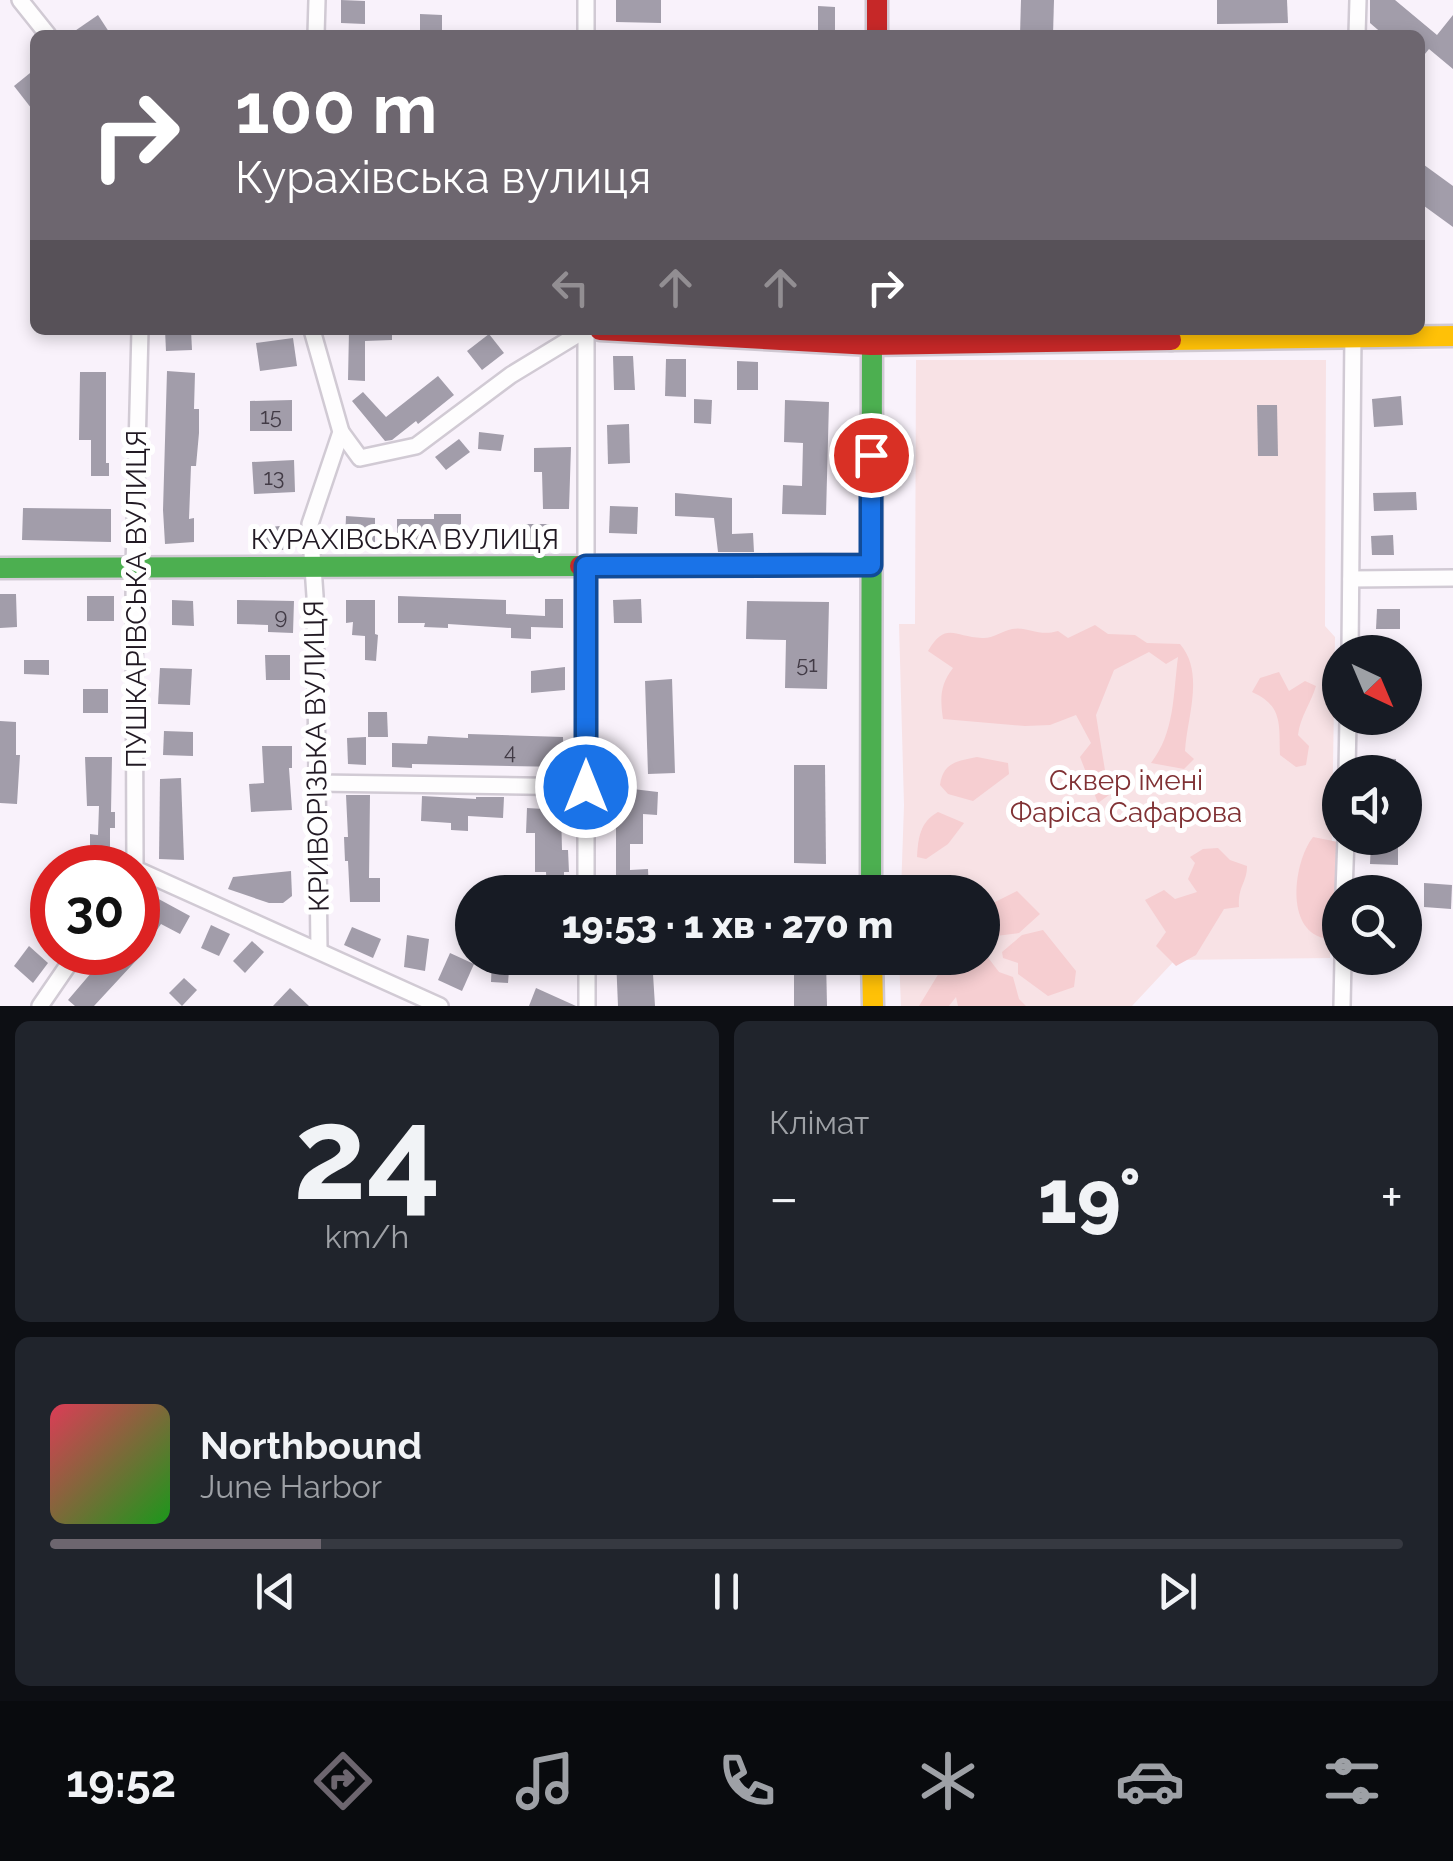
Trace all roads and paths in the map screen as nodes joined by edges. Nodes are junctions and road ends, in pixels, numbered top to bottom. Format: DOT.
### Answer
graph roads {
  1 [pos="20,0"];
  2 [pos="317,0"];
  3 [pos="586,0"];
  4 [pos="877,0"];
  5 [pos="1358,0"];
  6 [pos="44,30"];
  7 [pos="316,30"];
  8 [pos="586,30"];
  9 [pos="876,30"];
  10 [pos="1357,30"];
  11 [pos="140,335"];
  12 [pos="313,335"];
  13 [pos="577,335"];
  14 [pos="585,335"];
  15 [pos="768,335"];
  16 [pos="1232,335"];
  17 [pos="1353,335"];
  18 [pos="1403,335"];
  19 [pos="1453,336"];
  20 [pos="871,338"];
  21 [pos="340,432"];
  22 [pos="871,565"];
  23 [pos="313,566"];
  24 [pos="586,566"];
  25 [pos="0,568"];
  26 [pos="134,568"];
  27 [pos="1453,578"];
  28 [pos="1351,579"];
  29 [pos="1350,635"];
  30 [pos="317,783"];
  31 [pos="586,787"];
  32 [pos="136,845"];
  33 [pos="586,875"];
  34 [pos="871,875"];
  35 [pos="160,880"];
  36 [pos="318,950"];
  37 [pos="61,975"];
  38 [pos="586,975"];
  39 [pos="872,975"];
  40 [pos="1343,975"];
  41 [pos="40,1006"];
  42 [pos="440,1006"];
  43 [pos="586,1006"];
  44 [pos="873,1006"];
  45 [pos="1342,1006"];
  1 -- 6 [label="street"];
  2 -- 7 [label="street"];
  3 -- 8 [label="street"];
  4 -- 9 [label="street"];
  5 -- 10 [label="street"];
  11 -- 26 [label="street, ПУШКАРІВСЬКА ВУЛИЦЯ"];
  12 -- 21 [label="street"];
  13 -- 21 [label="street"];
  14 -- 24 [label="street"];
  15 -- 20 [label="street"];
  16 -- 20 [label="street"];
  17 -- 28 [label="street"];
  18 -- 19 [label="street"];
  20 -- 22 [label="street"];
  21 -- 23 [label="street, КРИВОРІЗЬКА ВУЛИЦЯ"];
  22 -- 24 [label="street, КУРАХІВСЬКА ВУЛИЦЯ"];
  22 -- 34 [label="street"];
  23 -- 24 [label="street, КУРАХІВСЬКА ВУЛИЦЯ"];
  23 -- 26 [label="street, КУРАХІВСЬКА ВУЛИЦЯ"];
  23 -- 30 [label="street, КРИВОРІЗЬКА ВУЛИЦЯ"];
  24 -- 31 [label="street"];
  25 -- 26 [label="street, КУРАХІВСЬКА ВУЛИЦЯ"];
  26 -- 32 [label="street, ПУШКАРІВСЬКА ВУЛИЦЯ"];
  27 -- 28 [label="street"];
  28 -- 29 [label="street"];
  30 -- 31 [label="street"];
  30 -- 36 [label="street, КРИВОРІЗЬКА ВУЛИЦЯ"];
  31 -- 33 [label="street"];
  35 -- 36 [label="street"];
  36 -- 42 [label="street"];
  37 -- 41 [label="street"];
  38 -- 43 [label="street"];
  39 -- 44 [label="street"];
  40 -- 45 [label="street"];
}
